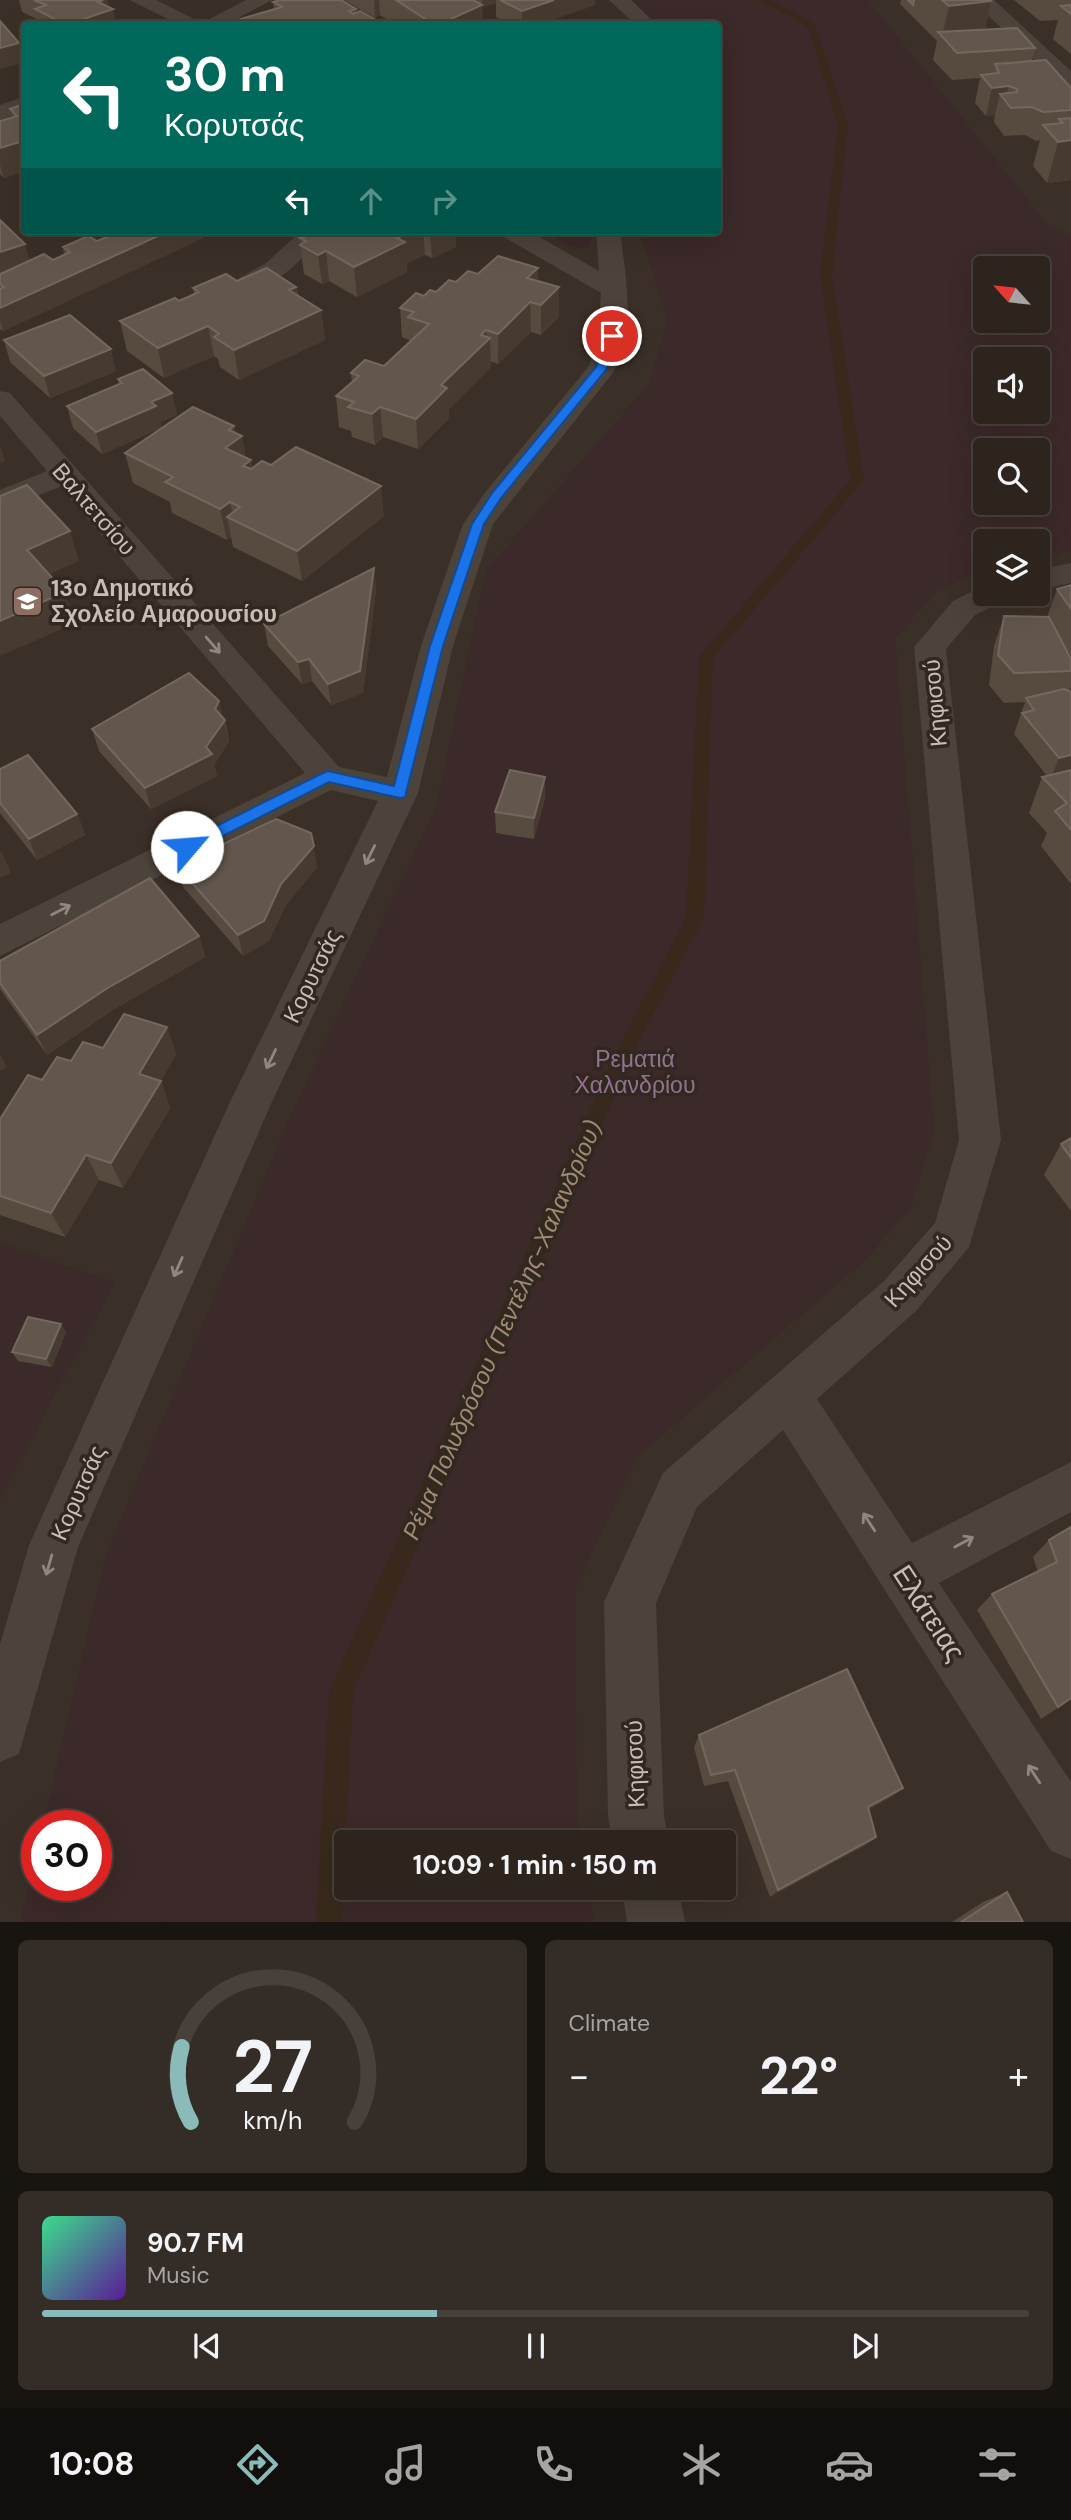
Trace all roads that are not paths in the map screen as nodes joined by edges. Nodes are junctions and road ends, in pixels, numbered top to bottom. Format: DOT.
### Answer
graph roads {
  1 [pos="141,0"];
  2 [pos="262,0"];
  3 [pos="620,0"];
  4 [pos="982,0"];
  5 [pos="186,21"];
  6 [pos="218,21"];
  7 [pos="643,21"];
  8 [pos="1071,82"];
  9 [pos="21,105"];
  10 [pos="0,113"];
  11 [pos="310,235"];
  12 [pos="518,235"];
  13 [pos="608,235"];
  14 [pos="614,290"];
  15 [pos="200,307"];
  16 [pos="0,399"];
  17 [pos="64,475"];
  18 [pos="0,500"];
  19 [pos="1071,573"];
  20 [pos="1050,577"];
  21 [pos="973,604"];
  22 [pos="328,777"];
  23 [pos="400,793"];
  24 [pos="0,941"];
  25 [pos="787,1395"];
  26 [pos="1071,1486"];
  27 [pos="904,1574"];
  28 [pos="0,1735"];
  29 [pos="639,1830"];
  30 [pos="1071,1831"];
  31 [pos="652,1900"];
  32 [pos="656,1922"];
  1 -- 5 [label="street"];
  2 -- 6 [label="street"];
  3 -- 7 [label="street"];
  4 -- 8 [label="street"];
  9 -- 10 [label="street"];
  11 -- 15 [label="street"];
  12 -- 14 [label="street"];
  13 -- 14 [label="street, Κορυτσάς"];
  14 -- 23 [label="street, Κορυτσάς"];
  16 -- 17 [label="street, Βαλτετσίου"];
  17 -- 18 [label="street"];
  17 -- 22 [label="street, Βαλτετσίου, one-way"];
  19 -- 20 [label="street"];
  21 -- 25 [label="street, Κηφισού"];
  22 -- 23 [label="street"];
  24 -- 22 [label="street, one-way"];
  23 -- 28 [label="street, Κορυτσάς, one-way"];
  27 -- 25 [label="street, Ελάτειας, one-way"];
  25 -- 29 [label="street, Κηφισού"];
  27 -- 26 [label="street, one-way"];
  30 -- 27 [label="street, Ελάτειας, one-way"];
  31 -- 32 [label="street"];
}
